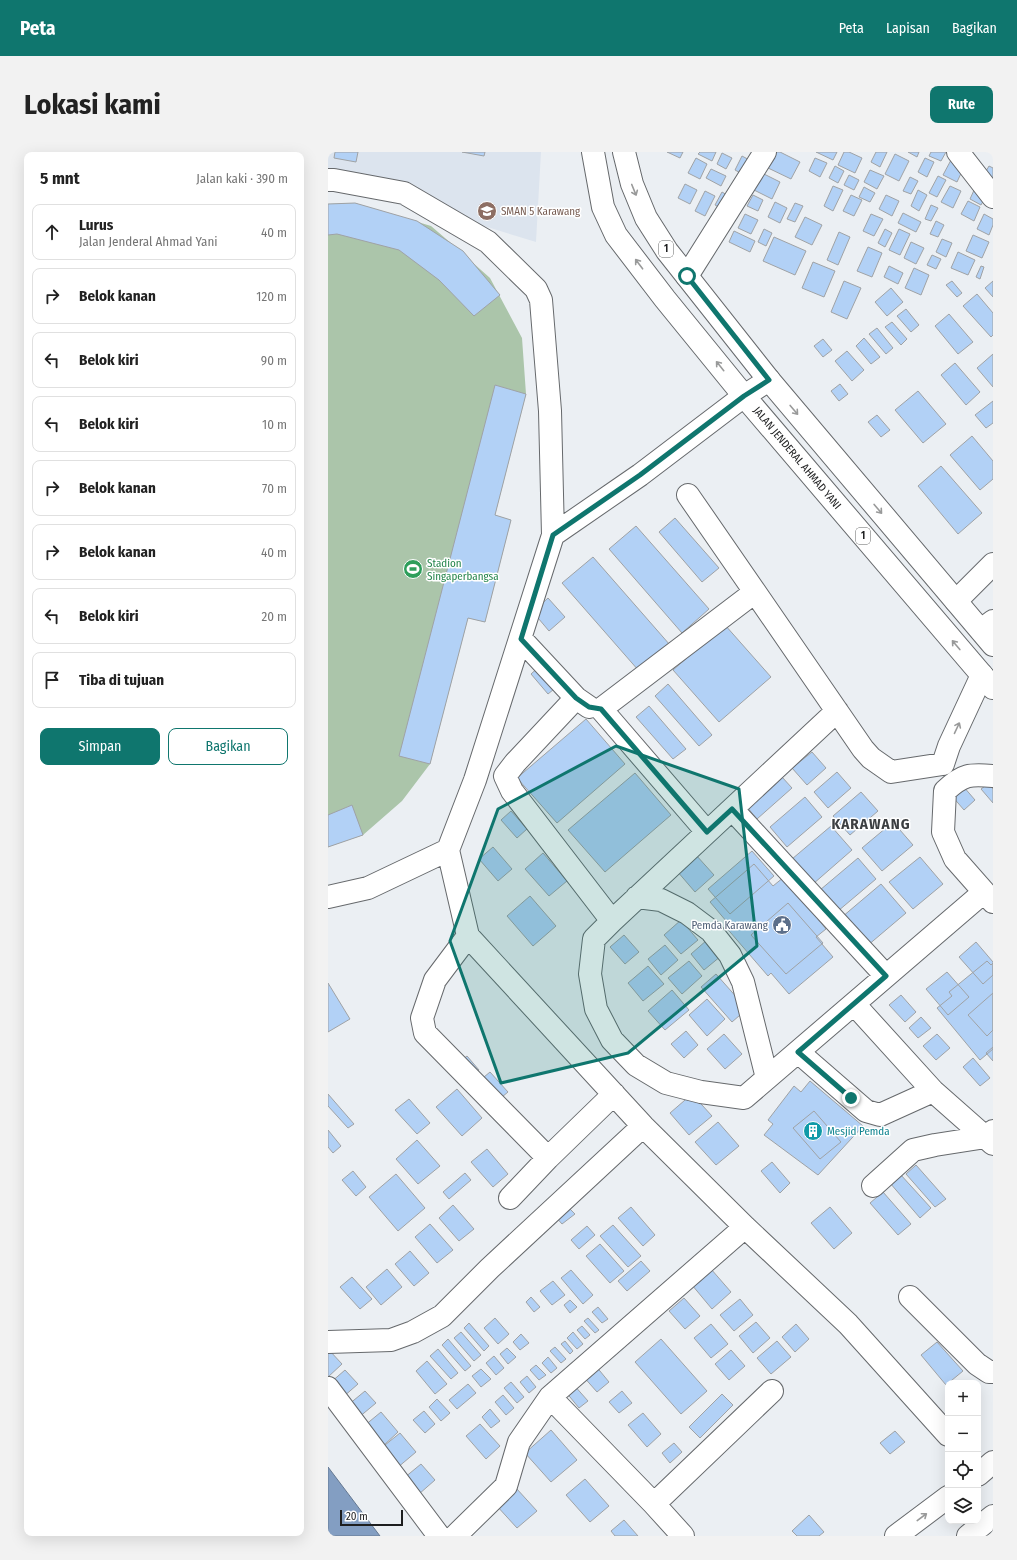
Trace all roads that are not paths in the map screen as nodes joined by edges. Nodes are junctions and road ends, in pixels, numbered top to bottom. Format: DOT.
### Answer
graph roads {
  1 [pos="593,152"];
  2 [pos="624,152"];
  3 [pos="765,152"];
  4 [pos="958,152"];
  5 [pos="328,180"];
  6 [pos="993,197"];
  7 [pos="687,276"];
  8 [pos="769,380"];
  9 [pos="744,396"];
  10 [pos="688,496"];
  11 [pos="553,535"];
  12 [pos="993,564"];
  13 [pos="755,592"];
  14 [pos="956,601"];
  15 [pos="989,632"];
  16 [pos="521,639"];
  17 [pos="989,675"];
  18 [pos="576,698"];
  19 [pos="601,709"];
  20 [pos="837,711"];
  21 [pos="949,773"];
  22 [pos="993,776"];
  23 [pos="732,809"];
  24 [pos="707,832"];
  25 [pos="448,850"];
  26 [pos="328,897"];
  27 [pos="989,897"];
  28 [pos="637,898"];
  29 [pos="612,921"];
  30 [pos="468,936"];
  31 [pos="886,976"];
  32 [pos="854,1004"];
  33 [pos="798,1052"];
  34 [pos="767,1078"];
  35 [pos="933,1091"];
  36 [pos="614,1094"];
  37 [pos="643,1126"];
  38 [pos="991,1137"];
  39 [pos="548,1158"];
  40 [pos="873,1186"];
  41 [pos="510,1198"];
  42 [pos="745,1227"];
  43 [pos="910,1297"];
  44 [pos="328,1342"];
  45 [pos="993,1372"];
  46 [pos="328,1388"];
  47 [pos="772,1391"];
  48 [pos="550,1396"];
  49 [pos="945,1432"];
  50 [pos="945,1499"];
  51 [pos="654,1504"];
  52 [pos="993,1516"];
  53 [pos="439,1536"];
  54 [pos="455,1536"];
  55 [pos="683,1536"];
  56 [pos="896,1536"];
  57 [pos="968,1536"];
  9 -- 1 [label="main road, JALAN JENDERAL AHMAD YANI / 1, one-way"];
  2 -- 7 [label="main road, 1, one-way"];
  3 -- 7 [label="main road"];
  4 -- 6 [label="main road"];
  5 -- 11 [label="main road"];
  7 -- 8 [label="main road, 1"];
  8 -- 9 [label="main road"];
  8 -- 14 [label="main road, 1, one-way"];
  9 -- 11 [label="main road"];
  17 -- 9 [label="main road, JALAN JENDERAL AHMAD YANI / 1, one-way"];
  10 -- 13 [label="main road"];
  11 -- 16 [label="main road"];
  12 -- 14 [label="main road"];
  13 -- 19 [label="main road"];
  13 -- 20 [label="main road"];
  14 -- 15 [label="main road, 1"];
  16 -- 18 [label="main road"];
  16 -- 25 [label="main road"];
  21 -- 17 [label="main road, one-way"];
  18 -- 19 [label="main road"];
  18 -- 29 [label="main road"];
  19 -- 24 [label="main road"];
  20 -- 21 [label="main road"];
  20 -- 23 [label="main road"];
  21 -- 22 [label="main road"];
  21 -- 27 [label="main road"];
  23 -- 24 [label="main road"];
  23 -- 31 [label="main road"];
  24 -- 28 [label="main road"];
  25 -- 26 [label="main road"];
  25 -- 30 [label="main road"];
  27 -- 31 [label="main road"];
  28 -- 29 [label="main road"];
  28 -- 34 [label="main road"];
  29 -- 34 [label="main road"];
  30 -- 36 [label="main road"];
  30 -- 39 [label="main road"];
  31 -- 32 [label="main road"];
  32 -- 33 [label="main road"];
  32 -- 35 [label="main road"];
  33 -- 34 [label="main road"];
  33 -- 35 [label="main road"];
  35 -- 38 [label="main road"];
  36 -- 37 [label="main road"];
  36 -- 39 [label="main road"];
  37 -- 42 [label="main road"];
  37 -- 44 [label="main road"];
  38 -- 40 [label="main road"];
  39 -- 41 [label="main road"];
  42 -- 48 [label="main road"];
  42 -- 49 [label="main road"];
  43 -- 45 [label="main road"];
  46 -- 53 [label="main road"];
  47 -- 51 [label="main road"];
  48 -- 51 [label="main road"];
  48 -- 54 [label="main road"];
  56 -- 50 [label="main road, one-way"];
  51 -- 55 [label="main road"];
  52 -- 57 [label="main road"];
}
